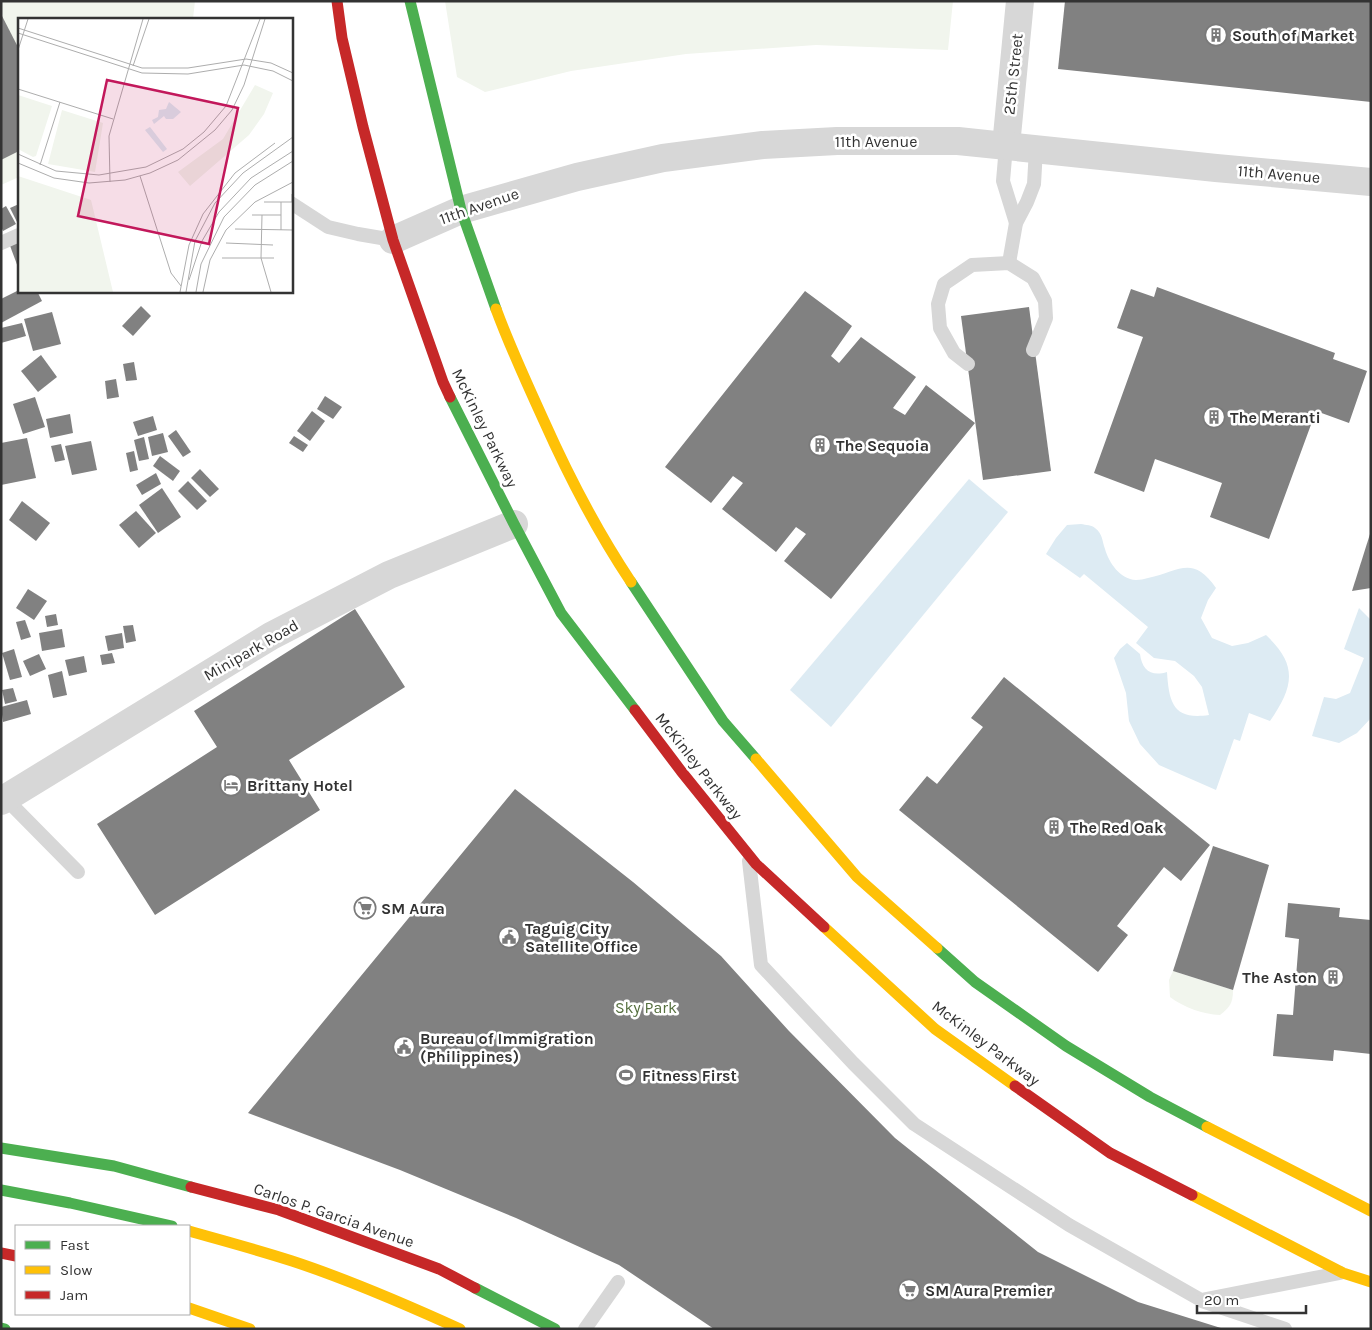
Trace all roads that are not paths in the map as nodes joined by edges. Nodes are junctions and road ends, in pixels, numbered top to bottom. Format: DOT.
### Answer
graph roads {
  1 [pos="337,1"];
  2 [pos="410,1"];
  3 [pos="1020,1"];
  4 [pos="1006,146"];
  5 [pos="1036,149"];
  6 [pos="1371,182"];
  7 [pos="292,204"];
  8 [pos="461,210"];
  9 [pos="1016,223"];
  10 [pos="18,235"];
  11 [pos="393,240"];
  12 [pos="1,243"];
  13 [pos="1009,263"];
  14 [pos="1034,350"];
  15 [pos="968,364"];
  16 [pos="514,524"];
  17 [pos="3,800"];
  18 [pos="748,856"];
  19 [pos="78,872"];
  20 [pos="1,1148"];
  21 [pos="1,1190"];
  22 [pos="1371,1211"];
  23 [pos="168,1225"];
  24 [pos="190,1231"];
  25 [pos="1,1254"];
  26 [pos="15,1256"];
  27 [pos="1343,1273"];
  28 [pos="618,1282"];
  29 [pos="1371,1282"];
  30 [pos="1201,1300"];
  31 [pos="190,1308"];
  32 [pos="1,1328"];
  33 [pos="5,1329"];
  34 [pos="250,1329"];
  35 [pos="460,1329"];
  36 [pos="555,1329"];
  37 [pos="585,1329"];
  38 [pos="1285,1329"];
  1 -- 11 [label="main road, McKinley Parkway"];
  2 -- 8 [label="main road"];
  3 -- 4 [label="street, 25th Street"];
  4 -- 5 [label="street, 11th Avenue"];
  4 -- 8 [label="street, 11th Avenue"];
  4 -- 9 [label="lane"];
  5 -- 6 [label="street, 11th Avenue"];
  5 -- 9 [label="lane"];
  7 -- 11 [label="lane"];
  8 -- 11 [label="street, 11th Avenue"];
  8 -- 22 [label="main road"];
  9 -- 13 [label="lane"];
  10 -- 12 [label="lane"];
  11 -- 16 [label="main road, McKinley Parkway"];
  13 -- 14 [label="lane"];
  13 -- 15 [label="lane"];
  16 -- 17 [label="street, Minipark Road"];
  16 -- 18 [label="main road, McKinley Parkway"];
  17 -- 19 [label="lane"];
  18 -- 27 [label="main road, McKinley Parkway"];
  18 -- 30 [label="lane"];
  20 -- 36 [label="main road, Carlos P. Garcia Avenue"];
  21 -- 23 [label="main road"];
  24 -- 35 [label="main road"];
  25 -- 26 [label="main road"];
  27 -- 29 [label="main road, McKinley Parkway"];
  27 -- 30 [label="lane"];
  28 -- 37 [label="lane"];
  30 -- 38 [label="lane"];
  31 -- 34 [label="main road"];
  32 -- 33 [label="main road"];
}
